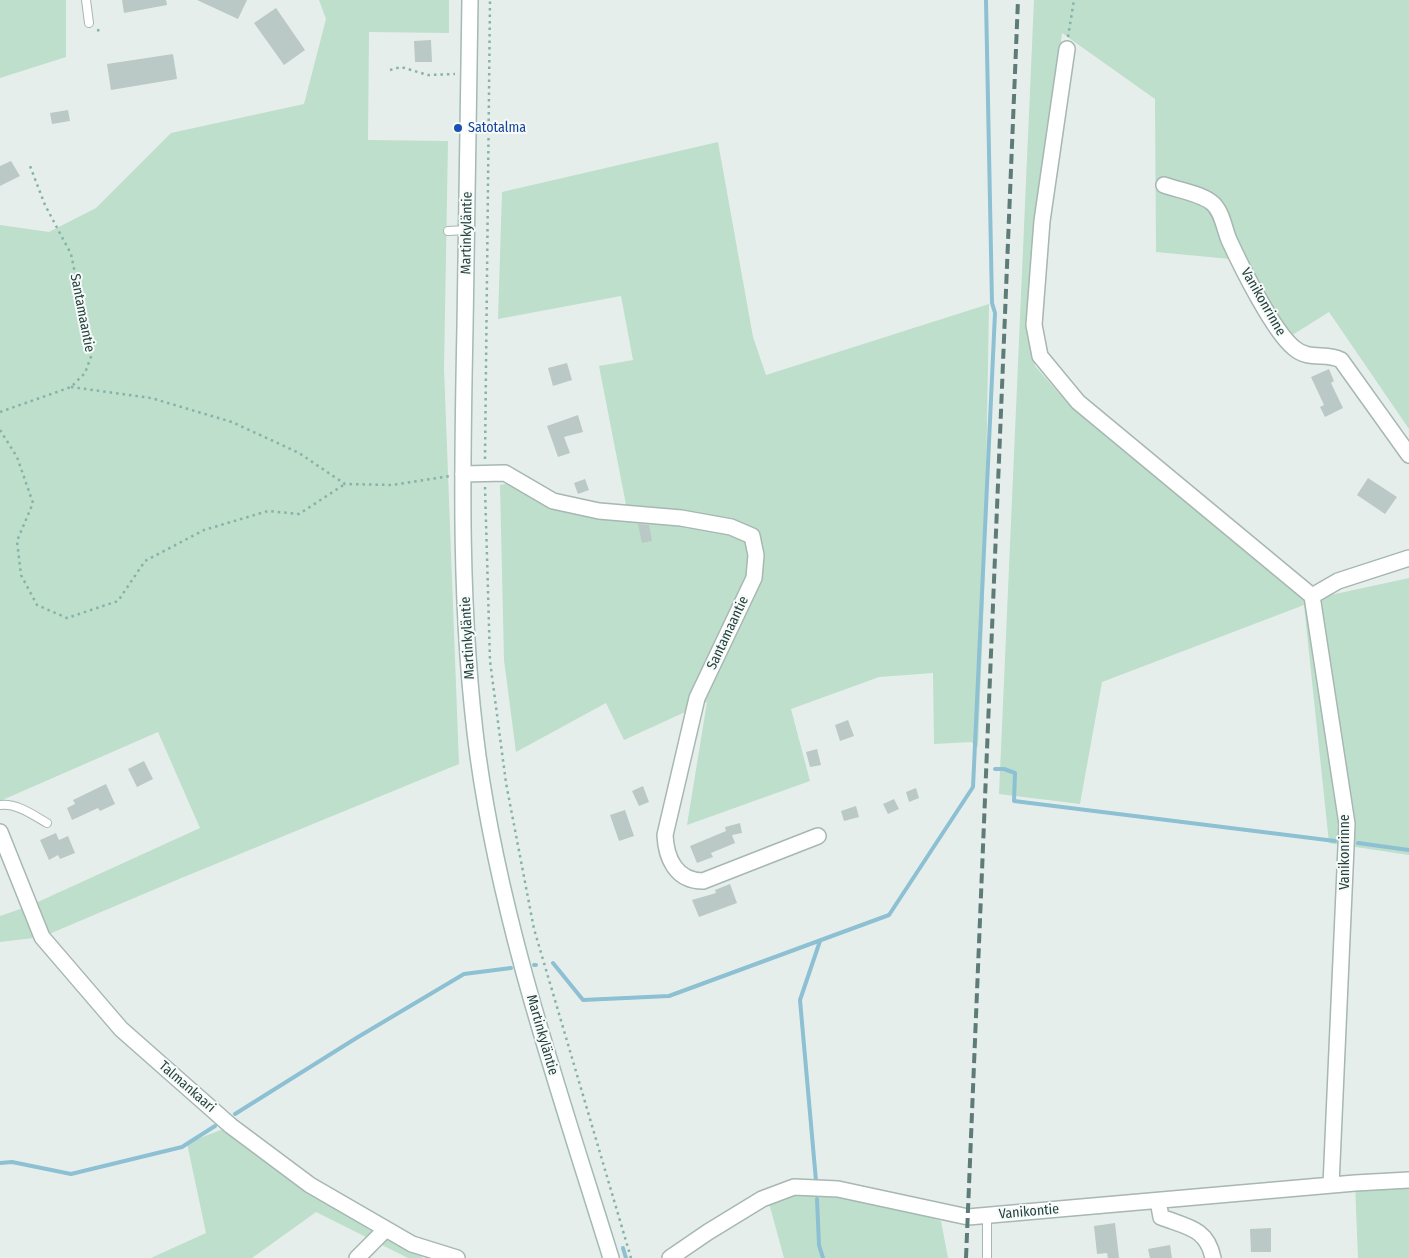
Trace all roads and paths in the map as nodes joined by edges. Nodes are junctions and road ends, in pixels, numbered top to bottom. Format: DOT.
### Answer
graph roads {
  1 [pos="86,0"];
  2 [pos="470,0"];
  3 [pos="490,0"];
  4 [pos="1074,0"];
  5 [pos="89,23"];
  6 [pos="1067,49"];
  7 [pos="390,70"];
  8 [pos="469,72"];
  9 [pos="30,166"];
  10 [pos="1164,185"];
  11 [pos="467,230"];
  12 [pos="448,231"];
  13 [pos="71,387"];
  14 [pos="0,412"];
  15 [pos="0,430"];
  16 [pos="1409,455"];
  17 [pos="463,474"];
  18 [pos="485,475"];
  19 [pos="345,484"];
  20 [pos="1409,558"];
  21 [pos="1312,596"];
  22 [pos="0,805"];
  23 [pos="47,823"];
  24 [pos="0,832"];
  25 [pos="818,836"];
  26 [pos="1409,1180"];
  27 [pos="1332,1185"];
  28 [pos="1158,1201"];
  29 [pos="619,1215"];
  30 [pos="988,1215"];
  31 [pos="611,1218"];
  32 [pos="386,1229"];
  33 [pos="358,1258"];
  34 [pos="457,1258"];
  35 [pos="611,1258"];
  36 [pos="631,1258"];
  37 [pos="670,1258"];
  38 [pos="987,1258"];
  39 [pos="1213,1258"];
  1 -- 5 [label="lane"];
  2 -- 8 [label="street, Martinkyläntie"];
  3 -- 18 [label="path"];
  4 -- 6 [label="path"];
  6 -- 21 [label="street"];
  7 -- 8 [label="path"];
  8 -- 11 [label="street, Martinkyläntie"];
  9 -- 13 [label="path, Santamaantie"];
  10 -- 16 [label="street, Vanikonrinne"];
  11 -- 12 [label="lane"];
  11 -- 17 [label="street, Martinkyläntie"];
  13 -- 14 [label="path"];
  13 -- 19 [label="path"];
  15 -- 19 [label="path"];
  17 -- 18 [label="street, Santamaantie"];
  17 -- 19 [label="path"];
  17 -- 35 [label="street, Martinkyläntie"];
  18 -- 25 [label="street, Santamaantie"];
  18 -- 29 [label="path"];
  20 -- 21 [label="street"];
  21 -- 27 [label="street, Vanikonrinne"];
  22 -- 23 [label="lane"];
  24 -- 32 [label="street, Talmankaari"];
  26 -- 27 [label="street, Vanikontie"];
  27 -- 28 [label="street, Vanikontie"];
  28 -- 30 [label="street, Vanikontie"];
  28 -- 39 [label="street"];
  29 -- 31 [label="path"];
  29 -- 36 [label="path"];
  30 -- 37 [label="street, Vanikontie"];
  30 -- 38 [label="lane"];
  32 -- 33 [label="street"];
  32 -- 34 [label="street, Talmankaari"];
}
